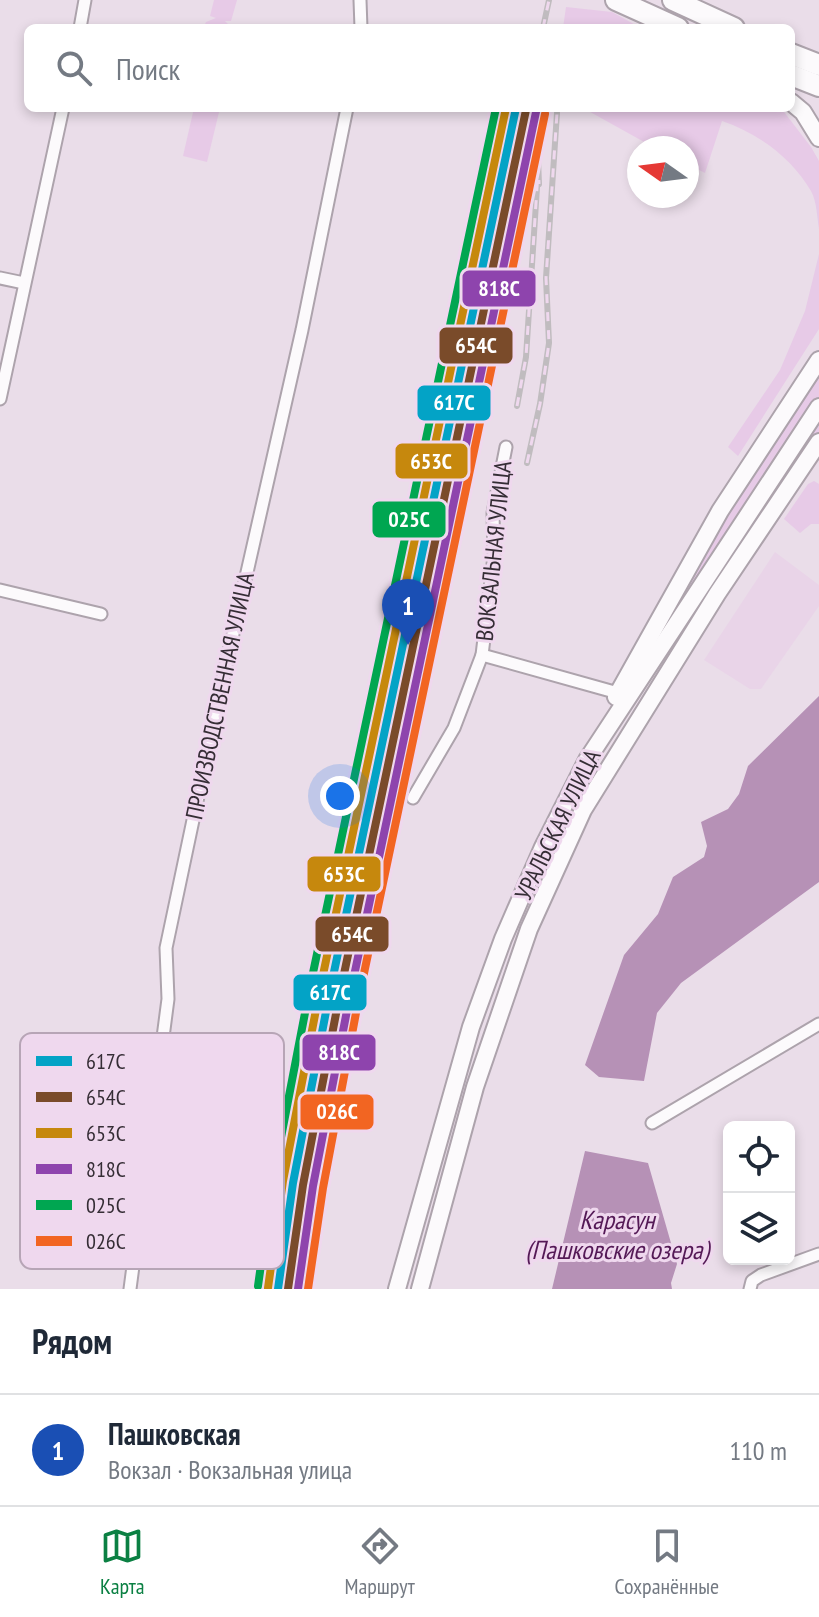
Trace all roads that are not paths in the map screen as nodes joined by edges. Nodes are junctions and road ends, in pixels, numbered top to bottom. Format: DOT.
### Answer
graph roads {
  1 [pos="85,0"];
  2 [pos="360,0"];
  3 [pos="616,0"];
  4 [pos="673,0"];
  5 [pos="659,22"];
  6 [pos="81,24"];
  7 [pos="361,24"];
  8 [pos="725,24"];
  9 [pos="795,56"];
  10 [pos="819,65"];
  11 [pos="795,77"];
  12 [pos="819,86"];
  13 [pos="795,105"];
  14 [pos="62,112"];
  15 [pos="346,112"];
  16 [pos="819,138"];
  17 [pos="0,278"];
  18 [pos="24,283"];
  19 [pos="819,360"];
  20 [pos="0,399"];
  21 [pos="819,407"];
  22 [pos="819,442"];
  23 [pos="506,447"];
  24 [pos="0,590"];
  25 [pos="101,614"];
  26 [pos="482,655"];
  27 [pos="618,693"];
  28 [pos="587,760"];
  29 [pos="413,798"];
  30 [pos="819,1024"];
  31 [pos="164,1033"];
  32 [pos="652,1123"];
  33 [pos="819,1254"];
  34 [pos="133,1269"];
  35 [pos="130,1289"];
  36 [pos="397,1289"];
  37 [pos="420,1289"];
  38 [pos="750,1289"];
  1 -- 6 [label="street"];
  2 -- 7 [label="street"];
  3 -- 5 [label="highway"];
  4 -- 8 [label="highway"];
  9 -- 10 [label="highway"];
  11 -- 12 [label="highway"];
  13 -- 16 [label="main road"];
  14 -- 18 [label="street"];
  15 -- 31 [label="street, ПРОИЗВОДСТВЕННАЯ УЛИЦА"];
  17 -- 18 [label="street"];
  18 -- 20 [label="street"];
  19 -- 27 [label="main road"];
  21 -- 28 [label="main road, УРАЛЬСКАЯ УЛИЦА"];
  22 -- 37 [label="main road, УРАЛЬСКАЯ УЛИЦА"];
  23 -- 26 [label="street, ВОКЗАЛЬНАЯ УЛИЦА"];
  24 -- 25 [label="street"];
  26 -- 27 [label="street, ВОКЗАЛЬНАЯ УЛИЦА"];
  26 -- 29 [label="street, ВОКЗАЛЬНАЯ УЛИЦА"];
  27 -- 28 [label="main road"];
  28 -- 36 [label="main road, УРАЛЬСКАЯ УЛИЦА"];
  30 -- 32 [label="street"];
  33 -- 38 [label="street"];
  34 -- 35 [label="street, ПРОИЗВОДСТВЕННАЯ УЛИЦА"];
}
